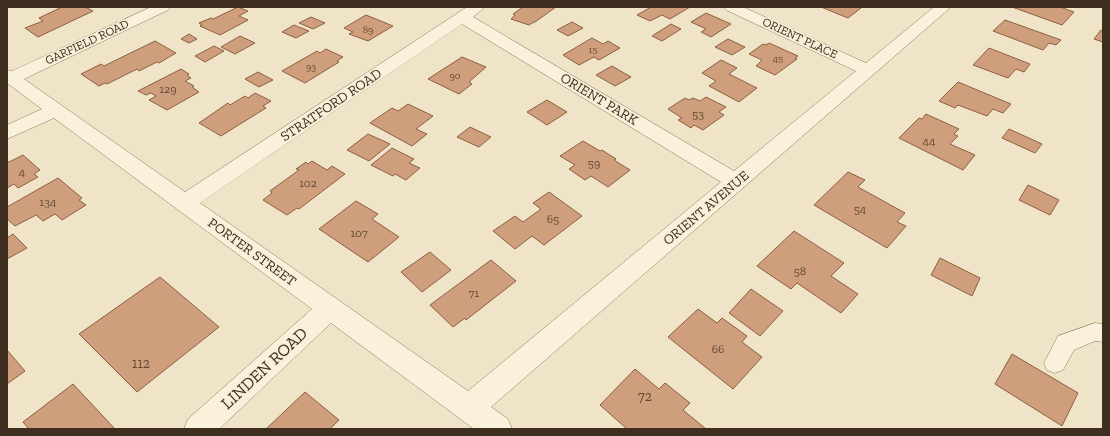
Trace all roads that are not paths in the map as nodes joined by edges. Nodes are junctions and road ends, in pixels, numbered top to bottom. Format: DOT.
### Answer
graph roads {
  1 [pos="163,7"];
  2 [pos="731,7"];
  3 [pos="942,7"];
  4 [pos="470,12"];
  5 [pos="868,70"];
  6 [pos="9,77"];
  7 [pos="55,110"];
  8 [pos="7,132"];
  9 [pos="736,182"];
  10 [pos="184,203"];
  11 [pos="330,308"];
  12 [pos="1103,333"];
  13 [pos="1055,363"];
  14 [pos="469,408"];
  15 [pos="198,429"];
  16 [pos="498,429"];
  1 -- 6 [label="street, GARFIELD ROAD"];
  2 -- 5 [label="street, ORIENT PLACE"];
  3 -- 5 [label="street, ORIENT AVENUE"];
  4 -- 9 [label="street, ORIENT PARK"];
  4 -- 10 [label="street, STRATFORD ROAD"];
  5 -- 9 [label="street, ORIENT AVENUE"];
  6 -- 7 [label="street, PORTER STREET"];
  7 -- 8 [label="street"];
  7 -- 10 [label="street, PORTER STREET"];
  9 -- 14 [label="street, ORIENT AVENUE"];
  10 -- 11 [label="street, PORTER STREET"];
  11 -- 14 [label="street, PORTER STREET"];
  11 -- 15 [label="street, LINDEN ROAD"];
  12 -- 13 [label="lane"];
  14 -- 16 [label="street, PORTER STREET"];
}
